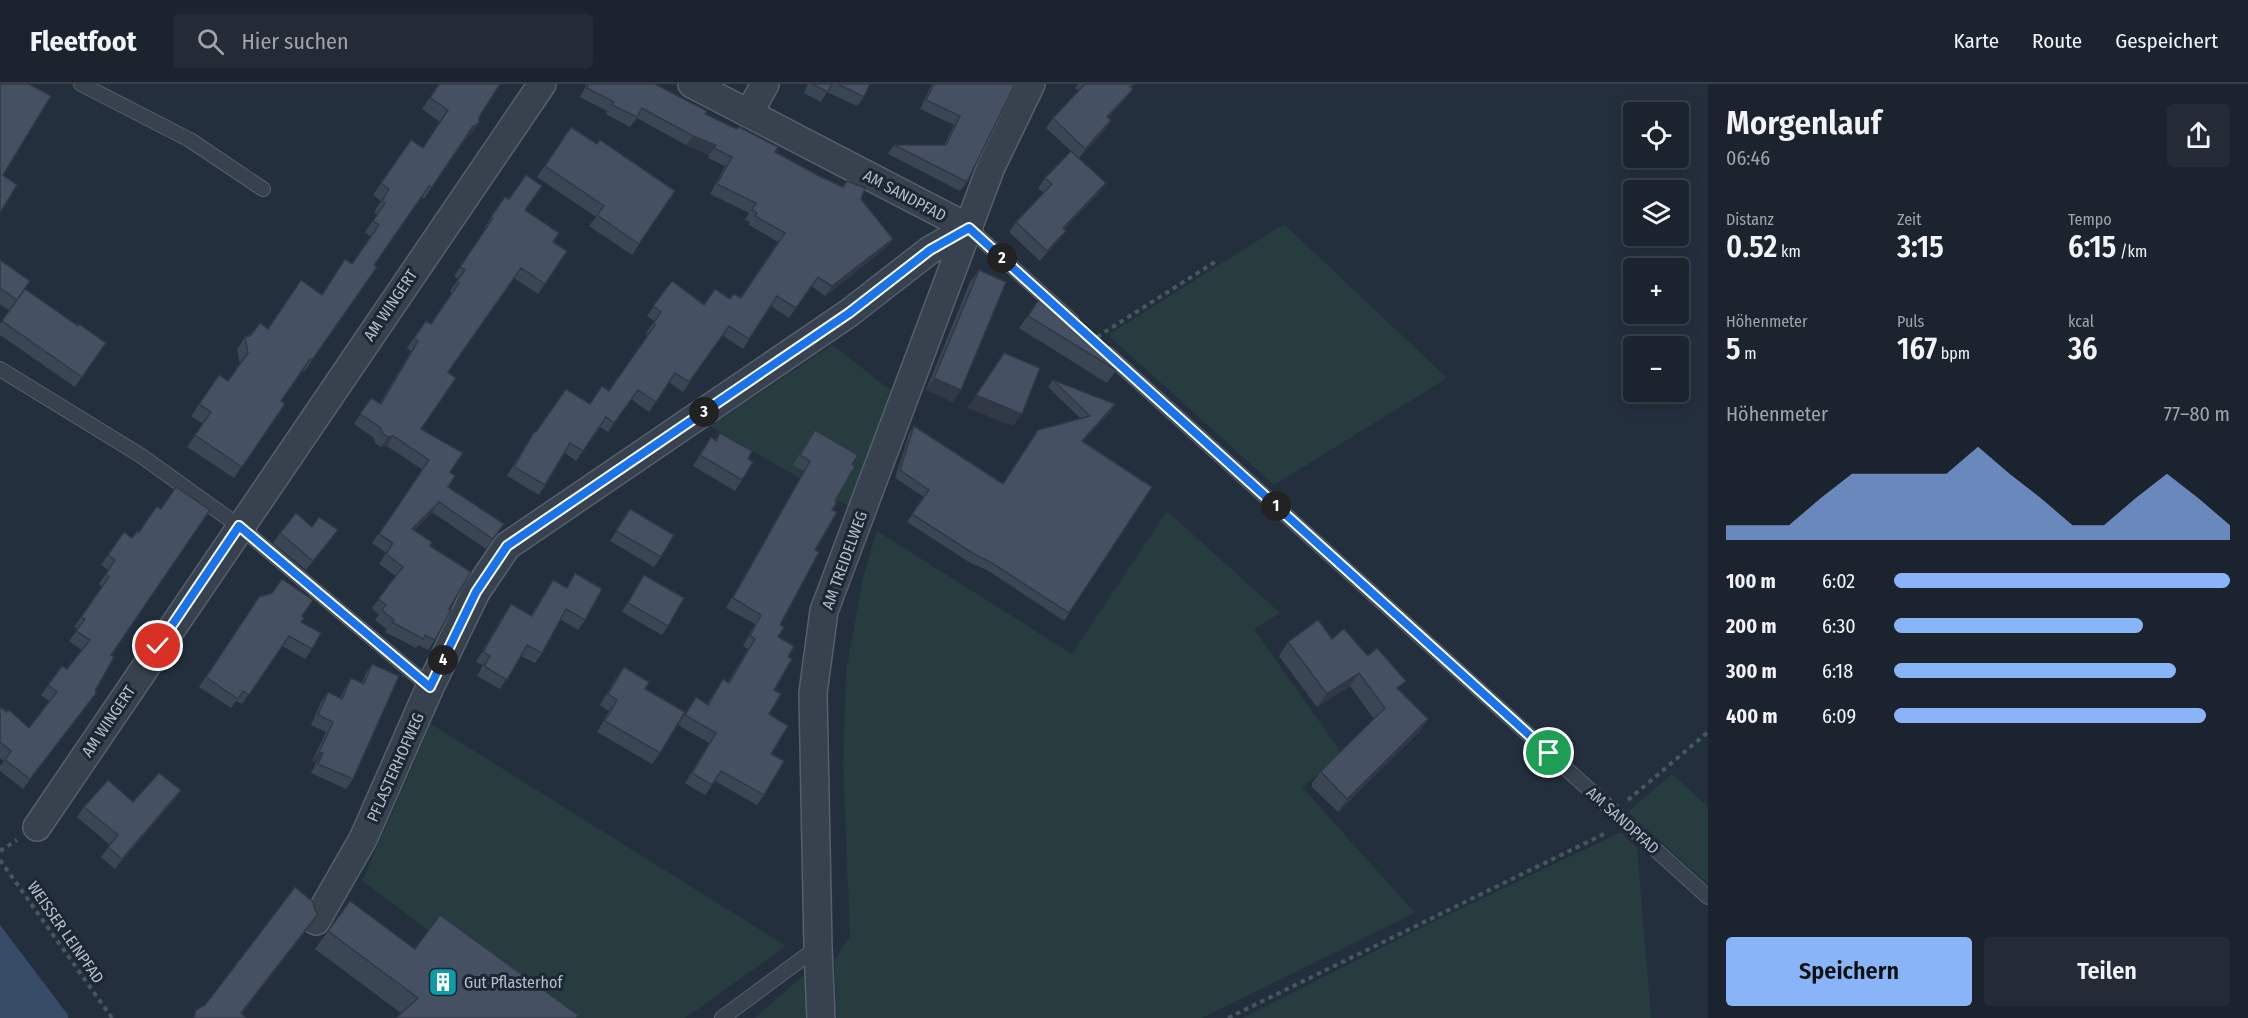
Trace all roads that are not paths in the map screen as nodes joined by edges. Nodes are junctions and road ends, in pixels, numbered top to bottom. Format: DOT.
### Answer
graph roads {
  1 [pos="81,84"];
  2 [pos="542,84"];
  3 [pos="692,84"];
  4 [pos="765,84"];
  5 [pos="1031,84"];
  6 [pos="749,113"];
  7 [pos="263,189"];
  8 [pos="969,228"];
  9 [pos="0,369"];
  10 [pos="239,526"];
  11 [pos="430,687"];
  12 [pos="36,826"];
  13 [pos="1708,897"];
  14 [pos="316,921"];
  15 [pos="818,947"];
  16 [pos="722,1018"];
  17 [pos="821,1018"];
  1 -- 7 [label="lane"];
  2 -- 10 [label="street, AM WINGERT"];
  3 -- 6 [label="street, AM SANDPFAD"];
  4 -- 6 [label="street"];
  5 -- 8 [label="street"];
  6 -- 8 [label="street, AM SANDPFAD"];
  8 -- 11 [label="street, PFLASTERHOFWEG"];
  8 -- 13 [label="lane, AM SANDPFAD"];
  8 -- 15 [label="street, AM TREIDELWEG"];
  9 -- 10 [label="lane"];
  10 -- 11 [label="lane"];
  10 -- 12 [label="street, AM WINGERT"];
  11 -- 14 [label="street, PFLASTERHOFWEG"];
  15 -- 16 [label="lane"];
  15 -- 17 [label="street, AM TREIDELWEG"];
}
